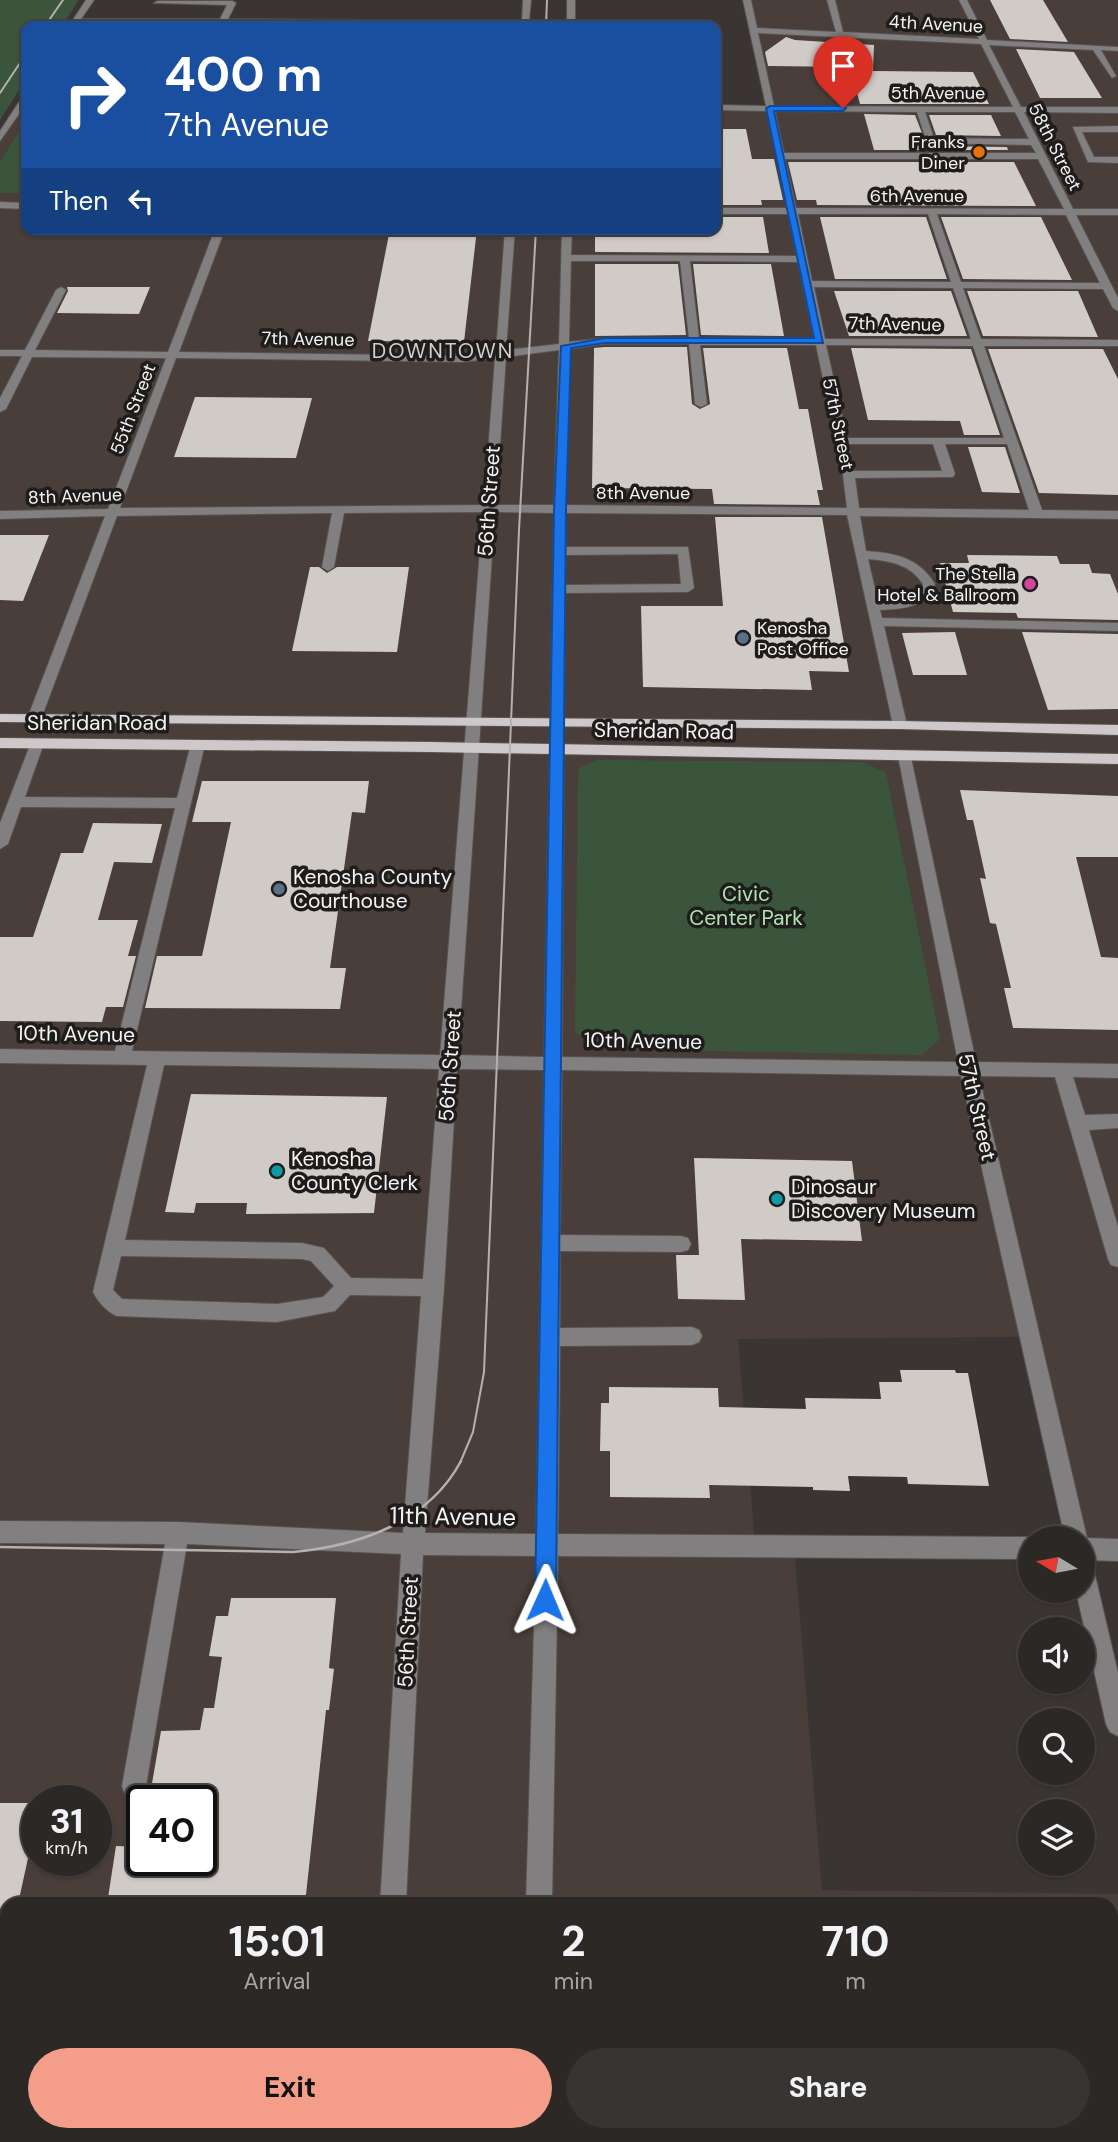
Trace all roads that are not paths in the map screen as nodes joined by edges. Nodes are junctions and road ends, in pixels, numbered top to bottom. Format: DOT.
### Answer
graph roads {
  1 [pos="90,0"];
  2 [pos="527,0"];
  3 [pos="571,0"];
  4 [pos="747,0"];
  5 [pos="831,0"];
  6 [pos="963,0"];
  7 [pos="158,3"];
  8 [pos="384,11"];
  9 [pos="77,21"];
  10 [pos="224,21"];
  11 [pos="381,21"];
  12 [pos="525,21"];
  13 [pos="571,21"];
  14 [pos="753,30"];
  15 [pos="839,35"];
  16 [pos="982,41"];
  17 [pos="1096,48"];
  18 [pos="1118,49"];
  19 [pos="1112,76"];
  20 [pos="21,107"];
  21 [pos="721,108"];
  22 [pos="770,108"];
  23 [pos="920,109"];
  24 [pos="1019,109"];
  25 [pos="1115,110"];
  26 [pos="1118,120"];
  27 [pos="1118,129"];
  28 [pos="0,138"];
  29 [pos="1035,142"];
  30 [pos="780,156"];
  31 [pos="1043,156"];
  32 [pos="1118,160"];
  33 [pos="0,205"];
  34 [pos="21,205"];
  35 [pos="721,211"];
  36 [pos="791,211"];
  37 [pos="932,212"];
  38 [pos="1070,212"];
  39 [pos="1118,212"];
  40 [pos="218,235"];
  41 [pos="510,235"];
  42 [pos="567,235"];
  43 [pos="567,258"];
  44 [pos="685,258"];
  45 [pos="802,258"];
  46 [pos="807,284"];
  47 [pos="958,285"];
  48 [pos="1107,286"];
  49 [pos="61,290"];
  50 [pos="1118,308"];
  51 [pos="694,341"];
  52 [pos="820,341"];
  53 [pos="978,343"];
  54 [pos="1118,343"];
  55 [pos="566,346"];
  56 [pos="0,353"];
  57 [pos="29,353"];
  58 [pos="501,354"];
  59 [pos="172,355"];
  60 [pos="701,404"];
  61 [pos="0,409"];
  62 [pos="842,441"];
  63 [pos="938,441"];
  64 [pos="1012,441"];
  65 [pos="849,475"];
  66 [pos="338,510"];
  67 [pos="487,510"];
  68 [pos="560,510"];
  69 [pos="113,511"];
  70 [pos="853,512"];
  71 [pos="1037,514"];
  72 [pos="1118,515"];
  73 [pos="0,516"];
  74 [pos="560,551"];
  75 [pos="861,555"];
  76 [pos="328,567"];
  77 [pos="559,589"];
  78 [pos="873,606"];
  79 [pos="876,622"];
  80 [pos="1118,627"];
  81 [pos="0,718"];
  82 [pos="34,719"];
  83 [pos="474,723"];
  84 [pos="558,723"];
  85 [pos="900,725"];
  86 [pos="1118,730"];
  87 [pos="0,743"];
  88 [pos="37,743"];
  89 [pos="198,744"];
  90 [pos="472,749"];
  91 [pos="557,750"];
  92 [pos="905,755"];
  93 [pos="1118,759"];
  94 [pos="15,802"];
  95 [pos="184,803"];
  96 [pos="0,844"];
  97 [pos="0,1056"];
  98 [pos="122,1058"];
  99 [pos="157,1058"];
  100 [pos="450,1063"];
  101 [pos="551,1063"];
  102 [pos="968,1068"];
  103 [pos="1062,1070"];
  104 [pos="1118,1071"];
  105 [pos="1118,1121"];
  106 [pos="1078,1123"];
  107 [pos="550,1243"];
  108 [pos="681,1244"];
  109 [pos="111,1248"];
  110 [pos="1118,1259"];
  111 [pos="346,1286"];
  112 [pos="434,1288"];
  113 [pos="549,1336"];
  114 [pos="692,1336"];
  115 [pos="1073,1526"];
  116 [pos="0,1532"];
  117 [pos="178,1533"];
  118 [pos="412,1544"];
  119 [pos="547,1544"];
  120 [pos="1018,1548"];
  121 [pos="1096,1549"];
  122 [pos="1118,1550"];
  123 [pos="1090,1603"];
  124 [pos="1118,1724"];
  125 [pos="134,1785"];
  126 [pos="393,1897"];
  127 [pos="539,1897"];
  1 -- 9 [label="street"];
  2 -- 12 [label="street"];
  3 -- 13 [label="street"];
  4 -- 14 [label="street, 57th Street"];
  5 -- 15 [label="street"];
  6 -- 16 [label="street, 58th Street"];
  7 -- 10 [label="street"];
  8 -- 11 [label="street"];
  14 -- 15 [label="street, 4th Avenue"];
  14 -- 22 [label="street, 57th Street"];
  15 -- 16 [label="street, 4th Avenue"];
  16 -- 17 [label="street, 4th Avenue"];
  16 -- 24 [label="street, 58th Street"];
  17 -- 18 [label="street, 4th Avenue"];
  17 -- 19 [label="street"];
  20 -- 28 [label="street"];
  21 -- 22 [label="street, 5th Avenue"];
  22 -- 23 [label="street, 5th Avenue"];
  22 -- 30 [label="street, 57th Street"];
  23 -- 24 [label="street, 5th Avenue"];
  23 -- 29 [label="street"];
  24 -- 25 [label="street, 5th Avenue"];
  24 -- 29 [label="street, 58th Street"];
  25 -- 26 [label="street"];
  27 -- 32 [label="street"];
  29 -- 31 [label="street, 58th Street"];
  30 -- 31 [label="street"];
  30 -- 36 [label="street, 57th Street"];
  31 -- 38 [label="street, 58th Street"];
  33 -- 34 [label="street"];
  35 -- 36 [label="street, 6th Avenue"];
  36 -- 37 [label="street, 6th Avenue"];
  36 -- 45 [label="street, 57th Street"];
  37 -- 38 [label="street, 6th Avenue"];
  37 -- 47 [label="street"];
  38 -- 39 [label="street, 6th Avenue"];
  38 -- 48 [label="street, 58th Street"];
  40 -- 59 [label="street, 55th Street"];
  41 -- 58 [label="street, 56th Street"];
  42 -- 43 [label="street"];
  43 -- 44 [label="street"];
  43 -- 55 [label="street"];
  44 -- 45 [label="street"];
  44 -- 51 [label="street"];
  45 -- 46 [label="street, 57th Street"];
  46 -- 47 [label="street"];
  46 -- 52 [label="street, 57th Street"];
  47 -- 48 [label="street"];
  47 -- 53 [label="street"];
  48 -- 50 [label="street, 58th Street"];
  49 -- 57 [label="street"];
  51 -- 52 [label="street, 7th Avenue"];
  51 -- 55 [label="street, 7th Avenue"];
  51 -- 60 [label="street"];
  52 -- 53 [label="street, 7th Avenue"];
  52 -- 62 [label="street, 57th Street"];
  53 -- 54 [label="street, 7th Avenue"];
  53 -- 64 [label="street"];
  55 -- 58 [label="street, 7th Avenue"];
  55 -- 68 [label="street"];
  56 -- 57 [label="street, 7th Avenue"];
  57 -- 59 [label="street, 7th Avenue"];
  57 -- 61 [label="street"];
  58 -- 59 [label="street, 7th Avenue"];
  58 -- 67 [label="street, 56th Street"];
  59 -- 69 [label="street, 55th Street"];
  62 -- 63 [label="street"];
  62 -- 65 [label="street, 57th Street"];
  63 -- 64 [label="street"];
  63 -- 65 [label="street"];
  64 -- 71 [label="street"];
  65 -- 70 [label="street, 57th Street"];
  66 -- 67 [label="street, 8th Avenue"];
  66 -- 69 [label="street, 8th Avenue"];
  66 -- 76 [label="street"];
  67 -- 68 [label="street, 8th Avenue"];
  67 -- 83 [label="street, 56th Street"];
  68 -- 70 [label="street, 8th Avenue"];
  68 -- 74 [label="street"];
  69 -- 73 [label="street, 8th Avenue"];
  69 -- 82 [label="street, 55th Street"];
  70 -- 71 [label="street, 8th Avenue"];
  70 -- 75 [label="street, 57th Street"];
  71 -- 72 [label="street, 8th Avenue"];
  74 -- 77 [label="street"];
  74 -- 77 [label="street"];
  75 -- 78 [label="street, 57th Street"];
  75 -- 78 [label="street"];
  77 -- 84 [label="street"];
  78 -- 79 [label="street, 57th Street"];
  79 -- 80 [label="street"];
  79 -- 85 [label="street, 57th Street"];
  81 -- 82 [label="main road, Sheridan Road"];
  82 -- 83 [label="main road, Sheridan Road"];
  83 -- 84 [label="main road, Sheridan Road"];
  83 -- 90 [label="street, 56th Street"];
  84 -- 85 [label="main road, Sheridan Road"];
  84 -- 91 [label="street"];
  85 -- 86 [label="main road, Sheridan Road"];
  87 -- 88 [label="main road, Sheridan Road"];
  88 -- 89 [label="main road, Sheridan Road"];
  88 -- 94 [label="street"];
  89 -- 90 [label="main road, Sheridan Road"];
  89 -- 95 [label="street"];
  90 -- 91 [label="main road, Sheridan Road"];
  90 -- 100 [label="street, 56th Street"];
  91 -- 92 [label="main road, Sheridan Road"];
  91 -- 101 [label="street"];
  92 -- 93 [label="main road, Sheridan Road"];
  92 -- 102 [label="street, 57th Street"];
  94 -- 95 [label="street"];
  94 -- 96 [label="street"];
  95 -- 98 [label="street"];
  97 -- 98 [label="street, 10th Avenue"];
  98 -- 99 [label="street, 10th Avenue"];
  99 -- 100 [label="street, 10th Avenue"];
  99 -- 109 [label="street"];
  100 -- 101 [label="street, 10th Avenue"];
  100 -- 112 [label="street, 56th Street"];
  101 -- 102 [label="street, 10th Avenue"];
  101 -- 107 [label="street"];
  102 -- 103 [label="street, 10th Avenue"];
  102 -- 115 [label="street, 57th Street"];
  103 -- 104 [label="street, 10th Avenue"];
  103 -- 106 [label="street"];
  105 -- 106 [label="street"];
  106 -- 110 [label="street"];
  107 -- 108 [label="street"];
  107 -- 113 [label="street"];
  109 -- 111 [label="street"];
  109 -- 111 [label="street"];
  111 -- 112 [label="street"];
  112 -- 118 [label="street, 56th Street"];
  113 -- 114 [label="street"];
  113 -- 119 [label="street"];
  116 -- 117 [label="street, 11th Avenue"];
  117 -- 118 [label="street, 11th Avenue"];
  117 -- 125 [label="street"];
  118 -- 119 [label="street, 11th Avenue"];
  118 -- 126 [label="street, 56th Street"];
  119 -- 120 [label="street, 11th Avenue"];
  119 -- 127 [label="street"];
  121 -- 122 [label="street"];
  123 -- 124 [label="street"];
}
